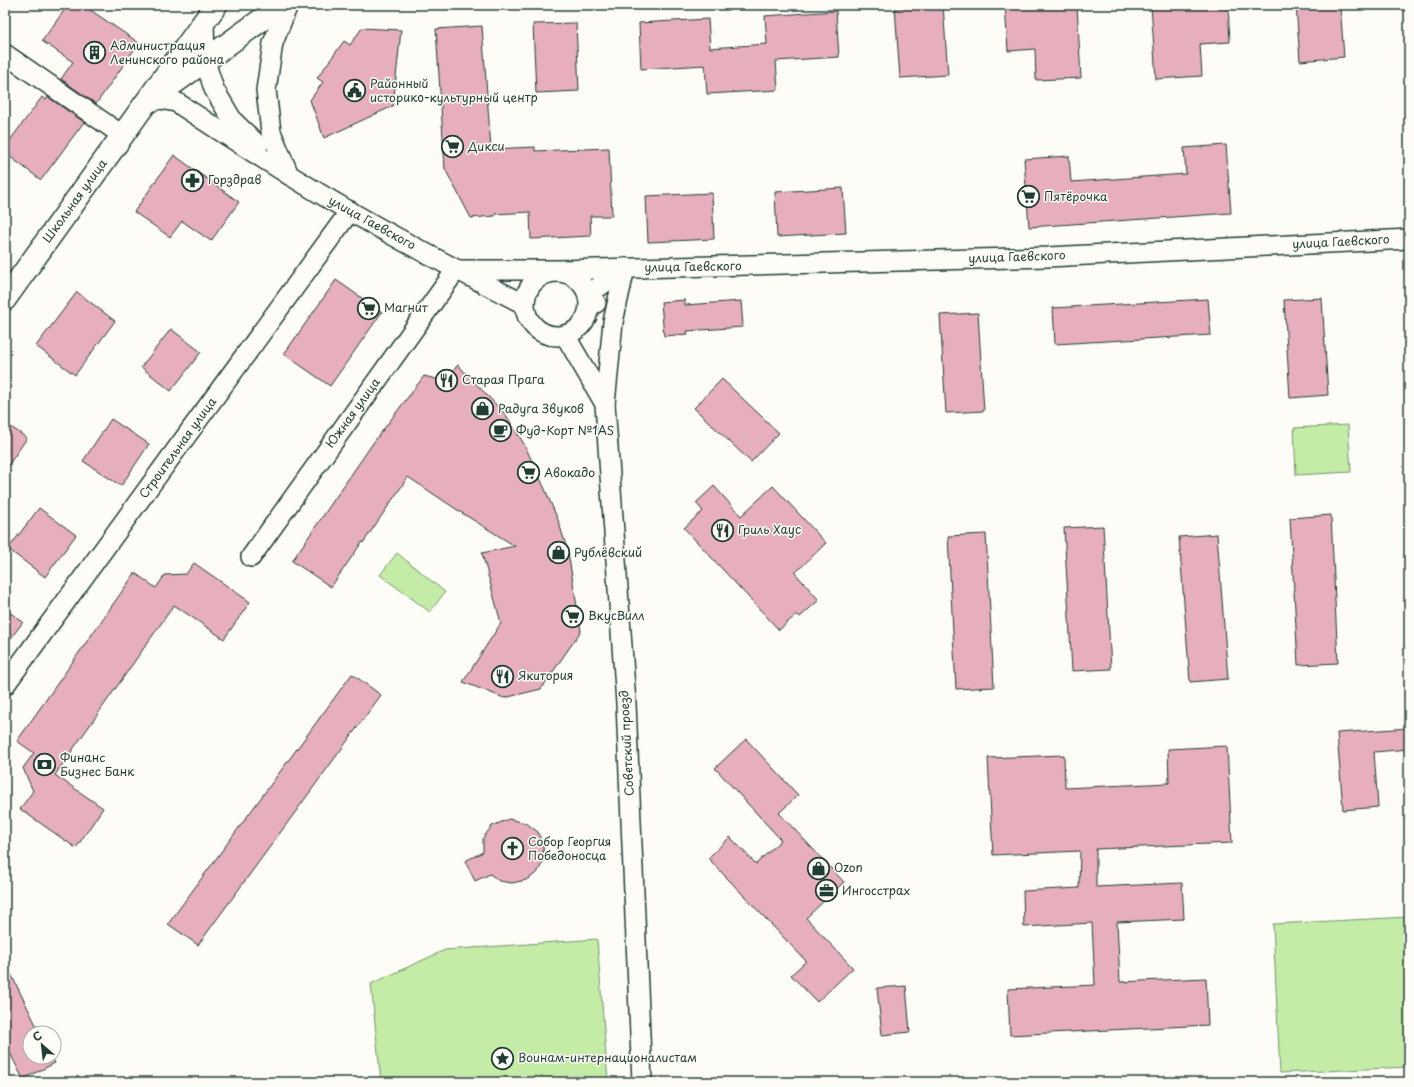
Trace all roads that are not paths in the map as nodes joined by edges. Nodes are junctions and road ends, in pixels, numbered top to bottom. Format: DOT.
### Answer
graph roads {
  1 [pos="253,5"];
  2 [pos="282,6"];
  3 [pos="210,13"];
  4 [pos="5,54"];
  5 [pos="205,61"];
  6 [pos="146,103"];
  7 [pos="122,135"];
  8 [pos="290,176"];
  9 [pos="350,212"];
  10 [pos="1409,239"];
  11 [pos="625,268"];
  12 [pos="456,270"];
  13 [pos="558,270"];
  14 [pos="589,294"];
  15 [pos="5,299"];
  16 [pos="524,304"];
  17 [pos="613,322"];
  18 [pos="565,335"];
  19 [pos="605,404"];
  20 [pos="251,556"];
  21 [pos="5,685"];
  22 [pos="642,1082"];
  1 -- 2 [label="street"];
  2 -- 5 [label="street"];
  2 -- 8 [label="street"];
  3 -- 5 [label="street"];
  3 -- 6 [label="street, Школьная улица"];
  4 -- 7 [label="street"];
  5 -- 6 [label="street"];
  5 -- 8 [label="street"];
  6 -- 7 [label="street, Школьная улица"];
  6 -- 8 [label="street"];
  7 -- 15 [label="street, Школьная улица"];
  8 -- 9 [label="street, улица Гаевского"];
  9 -- 12 [label="street, улица Гаевского"];
  9 -- 21 [label="street, Строительная улица"];
  10 -- 11 [label="street, улица Гаевского"];
  11 -- 13 [label="street, улица Гаевского"];
  11 -- 14 [label="street"];
  11 -- 17 [label="street, Советский проезд"];
  12 -- 13 [label="street, улица Гаевского"];
  12 -- 16 [label="street, улица Гаевского"];
  12 -- 20 [label="street, Южная улица"];
  13 -- 14 [label="street"];
  13 -- 16 [label="street"];
  14 -- 17 [label="street"];
  14 -- 18 [label="street"];
  16 -- 18 [label="street"];
  17 -- 19 [label="street, Советский проезд"];
  18 -- 19 [label="street, Советский проезд"];
  19 -- 22 [label="street, Советский проезд"];
}
